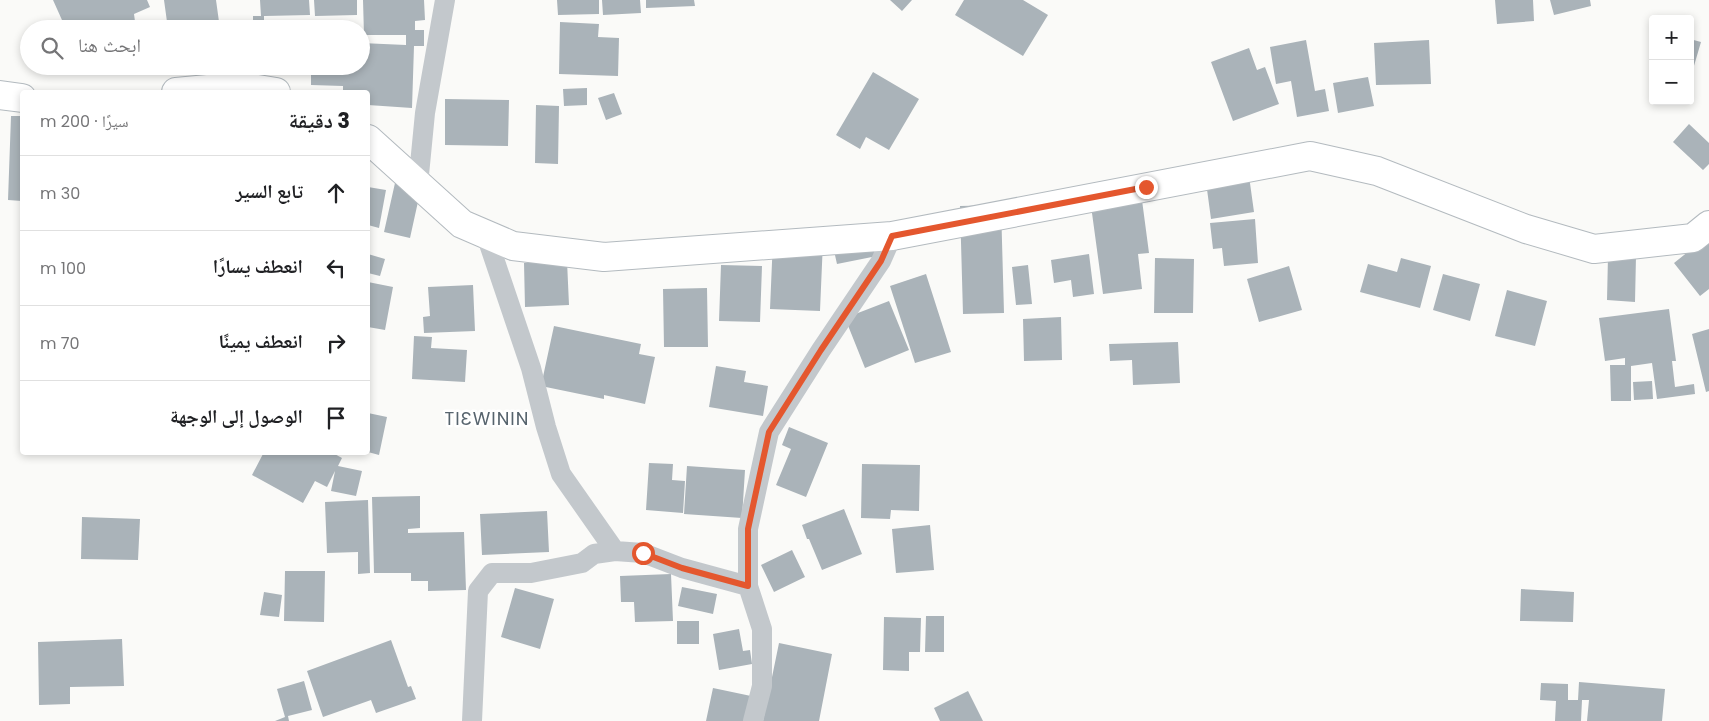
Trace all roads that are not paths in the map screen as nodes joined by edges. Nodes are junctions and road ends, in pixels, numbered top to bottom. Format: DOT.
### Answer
graph roads {
  1 [pos="445,0"];
  2 [pos="197,90"];
  3 [pos="264,90"];
  4 [pos="0,95"];
  5 [pos="20,98"];
  6 [pos="370,141"];
  7 [pos="418,184"];
  8 [pos="1709,225"];
  9 [pos="486,235"];
  10 [pos="892,236"];
  11 [pos="615,551"];
  12 [pos="748,586"];
  13 [pos="472,721"];
  14 [pos="753,721"];
  1 -- 7 [label="street"];
  2 -- 3 [label="street"];
  4 -- 5 [label="street"];
  6 -- 7 [label="street"];
  7 -- 9 [label="street"];
  8 -- 10 [label="street"];
  9 -- 10 [label="street"];
  9 -- 11 [label="street"];
  10 -- 12 [label="street"];
  11 -- 12 [label="street"];
  11 -- 13 [label="street"];
  12 -- 14 [label="street"];
}
